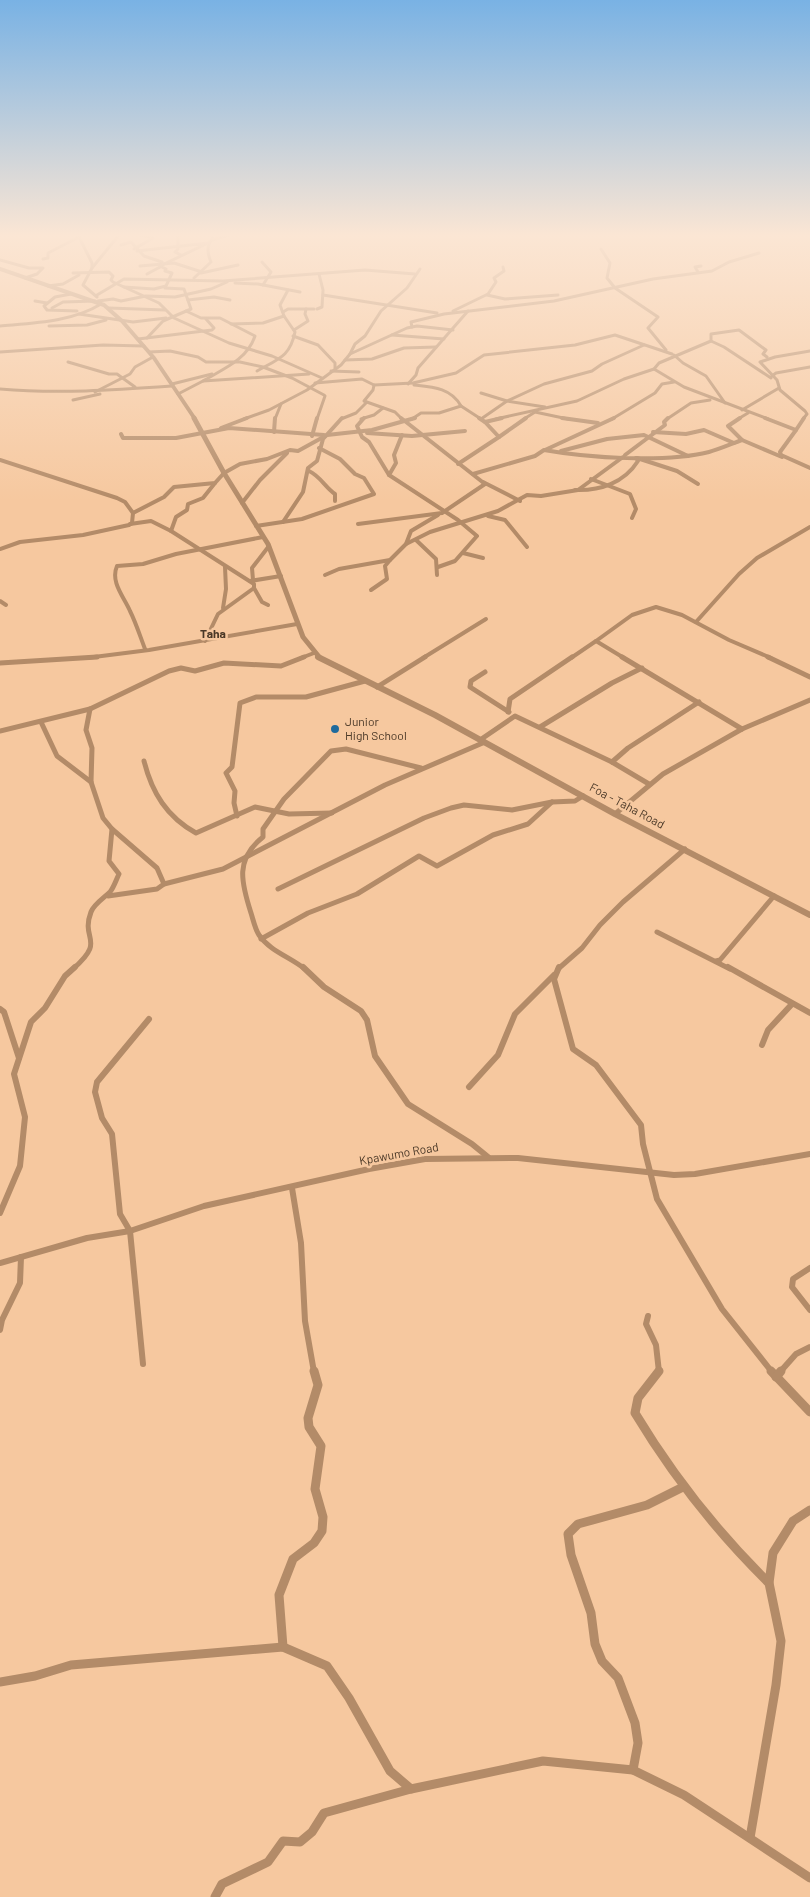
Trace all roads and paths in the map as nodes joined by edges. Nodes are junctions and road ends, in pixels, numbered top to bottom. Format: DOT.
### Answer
graph roads {
  1 [pos="20,324"];
  2 [pos="58,324"];
  3 [pos="92,324"];
  4 [pos="124,324"];
  5 [pos="159,324"];
  6 [pos="188,324"];
  7 [pos="210,324"];
  8 [pos="231,324"];
  9 [pos="238,324"];
  10 [pos="291,324"];
  11 [pos="304,324"];
  12 [pos="374,324"];
  13 [pos="411,324"];
  14 [pos="457,324"];
  15 [pos="652,324"];
  16 [pos="54,325"];
  17 [pos="0,326"];
  18 [pos="49,326"];
  19 [pos="412,327"];
  20 [pos="294,330"];
  21 [pos="452,330"];
  22 [pos="205,332"];
  23 [pos="392,335"];
  24 [pos="293,336"];
  25 [pos="147,338"];
  26 [pos="138,339"];
  27 [pos="444,339"];
  28 [pos="711,341"];
  29 [pos="644,344"];
  30 [pos="144,346"];
  31 [pos="436,347"];
  32 [pos="250,349"];
  33 [pos="810,350"];
  34 [pos="0,352"];
  35 [pos="149,352"];
  36 [pos="350,354"];
  37 [pos="674,355"];
  38 [pos="153,357"];
  39 [pos="767,357"];
  40 [pos="277,359"];
  41 [pos="345,360"];
  42 [pos="68,362"];
  43 [pos="232,362"];
  44 [pos="263,367"];
  45 [pos="810,367"];
  46 [pos="654,369"];
  47 [pos="333,370"];
  48 [pos="221,371"];
  49 [pos="256,371"];
  50 [pos="359,372"];
  51 [pos="310,373"];
  52 [pos="282,374"];
  53 [pos="772,376"];
  54 [pos="121,378"];
  55 [pos="322,378"];
  56 [pos="203,381"];
  57 [pos="674,382"];
  58 [pos="779,382"];
  59 [pos="315,383"];
  60 [pos="408,384"];
  61 [pos="173,385"];
  62 [pos="374,385"];
  63 [pos="310,387"];
  64 [pos="137,388"];
  65 [pos="779,388"];
  66 [pos="0,389"];
  67 [pos="95,392"];
  68 [pos="107,392"];
  69 [pos="481,393"];
  70 [pos="178,394"];
  71 [pos="73,400"];
  72 [pos="717,400"];
  73 [pos="507,401"];
  74 [pos="282,402"];
  75 [pos="366,403"];
  76 [pos="725,403"];
  77 [pos="461,406"];
  78 [pos="383,408"];
  79 [pos="548,408"];
  80 [pos="742,410"];
  81 [pos="535,412"];
  82 [pos="748,413"];
  83 [pos="483,420"];
  84 [pos="404,422"];
  85 [pos="600,423"];
  86 [pos="221,428"];
  87 [pos="796,430"];
  88 [pos="465,431"];
  89 [pos="274,432"];
  90 [pos="358,432"];
  91 [pos="653,432"];
  92 [pos="121,434"];
  93 [pos="203,434"];
  94 [pos="326,435"];
  95 [pos="402,435"];
  96 [pos="422,435"];
  97 [pos="312,436"];
  98 [pos="499,437"];
  99 [pos="648,437"];
  100 [pos="742,440"];
  101 [pos="735,443"];
  102 [pos="319,448"];
  103 [pos="290,450"];
  104 [pos="544,450"];
  105 [pos="558,452"];
  106 [pos="624,456"];
  107 [pos="690,456"];
  108 [pos="635,457"];
  109 [pos="782,457"];
  110 [pos="0,460"];
  111 [pos="458,464"];
  112 [pos="810,468"];
  113 [pos="309,471"];
  114 [pos="224,474"];
  115 [pos="473,474"];
  116 [pos="389,476"];
  117 [pos="591,480"];
  118 [pos="483,482"];
  119 [pos="215,483"];
  120 [pos="698,484"];
  121 [pos="606,486"];
  122 [pos="575,490"];
  123 [pos="335,501"];
  124 [pos="520,501"];
  125 [pos="242,503"];
  126 [pos="445,512"];
  127 [pos="133,513"];
  128 [pos="440,514"];
  129 [pos="486,515"];
  130 [pos="632,518"];
  131 [pos="283,522"];
  132 [pos="461,523"];
  133 [pos="358,524"];
  134 [pos="129,525"];
  135 [pos="256,526"];
  136 [pos="810,527"];
  137 [pos="170,531"];
  138 [pos="263,537"];
  139 [pos="416,540"];
  140 [pos="406,544"];
  141 [pos="269,546"];
  142 [pos="526,546"];
  143 [pos="0,549"];
  144 [pos="198,549"];
  145 [pos="463,553"];
  146 [pos="483,558"];
  147 [pos="390,560"];
  148 [pos="225,567"];
  149 [pos="438,568"];
  150 [pos="325,575"];
  151 [pos="437,575"];
  152 [pos="281,576"];
  153 [pos="252,580"];
  154 [pos="254,588"];
  155 [pos="371,590"];
  156 [pos="0,602"];
  157 [pos="6,605"];
  158 [pos="268,606"];
  159 [pos="223,608"];
  160 [pos="486,619"];
  161 [pos="696,622"];
  162 [pos="297,624"];
  163 [pos="205,641"];
  164 [pos="596,641"];
  165 [pos="145,649"];
  166 [pos="314,653"];
  167 [pos="0,663"];
  168 [pos="642,668"];
  169 [pos="485,672"];
  170 [pos="810,677"];
  171 [pos="365,681"];
  172 [pos="378,687"];
  173 [pos="810,700"];
  174 [pos="699,702"];
  175 [pos="90,709"];
  176 [pos="508,712"];
  177 [pos="515,716"];
  178 [pos="41,722"];
  179 [pos="540,727"];
  180 [pos="742,729"];
  181 [pos="0,731"];
  182 [pos="482,741"];
  183 [pos="144,761"];
  184 [pos="612,762"];
  185 [pos="421,768"];
  186 [pos="92,782"];
  187 [pos="649,784"];
  188 [pos="583,796"];
  189 [pos="552,802"];
  190 [pos="275,812"];
  191 [pos="334,813"];
  192 [pos="615,814"];
  193 [pos="238,816"];
  194 [pos="112,829"];
  195 [pos="685,850"];
  196 [pos="246,857"];
  197 [pos="164,884"];
  198 [pos="278,889"];
  199 [pos="106,896"];
  200 [pos="774,896"];
  201 [pos="809,912"];
  202 [pos="657,932"];
  203 [pos="261,939"];
  204 [pos="716,961"];
  205 [pos="554,975"];
  206 [pos="792,1004"];
  207 [pos="0,1009"];
  208 [pos="810,1013"];
  209 [pos="149,1019"];
  210 [pos="7,1023"];
  211 [pos="0,1026"];
  212 [pos="762,1046"];
  213 [pos="19,1058"];
  214 [pos="469,1088"];
  215 [pos="810,1154"];
  216 [pos="488,1157"];
  217 [pos="651,1174"];
  218 [pos="292,1188"];
  219 [pos="0,1213"];
  220 [pos="130,1231"];
  221 [pos="21,1257"];
  222 [pos="0,1263"];
  223 [pos="810,1268"];
  224 [pos="810,1310"];
  225 [pos="648,1316"];
  226 [pos="0,1330"];
  227 [pos="810,1347"];
  228 [pos="143,1364"];
  229 [pos="776,1377"];
  230 [pos="810,1412"];
  231 [pos="683,1487"];
  232 [pos="810,1510"];
  233 [pos="769,1583"];
  234 [pos="283,1647"];
  235 [pos="0,1682"];
  236 [pos="633,1770"];
  237 [pos="411,1789"];
  238 [pos="750,1838"];
  239 [pos="810,1878"];
  240 [pos="215,1897"];
  1 -- 17 [label="street"];
  2 -- 16 [label="street"];
  3 -- 16 [label="street"];
  4 -- 26 [label="street"];
  5 -- 25 [label="street"];
  6 -- 22 [label="street"];
  7 -- 22 [label="street"];
  8 -- 9 [label="street"];
  8 -- 32 [label="street"];
  10 -- 20 [label="street"];
  11 -- 20 [label="street"];
  12 -- 36 [label="street"];
  13 -- 19 [label="street"];
  14 -- 21 [label="street"];
  15 -- 37 [label="street"];
  16 -- 18 [label="street"];
  19 -- 21 [label="street"];
  19 -- 23 [label="street"];
  20 -- 24 [label="street"];
  21 -- 27 [label="street"];
  22 -- 25 [label="street"];
  22 -- 32 [label="street"];
  23 -- 27 [label="street"];
  23 -- 36 [label="street"];
  24 -- 40 [label="street"];
  24 -- 47 [label="street"];
  25 -- 26 [label="street"];
  26 -- 30 [label="street"];
  27 -- 31 [label="street"];
  28 -- 37 [label="street"];
  28 -- 39 [label="street"];
  28 -- 58 [label="street"];
  29 -- 37 [label="street"];
  29 -- 60 [label="street"];
  29 -- 73 [label="street"];
  30 -- 34 [label="street"];
  30 -- 35 [label="street"];
  31 -- 41 [label="street"];
  31 -- 60 [label="street"];
  32 -- 40 [label="street"];
  32 -- 43 [label="street"];
  33 -- 39 [label="street"];
  35 -- 38 [label="street"];
  35 -- 43 [label="street"];
  36 -- 41 [label="street"];
  37 -- 46 [label="street"];
  37 -- 76 [label="street"];
  38 -- 54 [label="street"];
  38 -- 61 [label="street"];
  39 -- 53 [label="street"];
  40 -- 44 [label="street"];
  40 -- 51 [label="street"];
  41 -- 47 [label="street"];
  42 -- 54 [label="street"];
  43 -- 44 [label="street"];
  43 -- 48 [label="street"];
  44 -- 49 [label="street"];
  44 -- 52 [label="street"];
  45 -- 53 [label="street"];
  46 -- 57 [label="street"];
  46 -- 79 [label="street"];
  47 -- 50 [label="street"];
  47 -- 55 [label="street"];
  48 -- 56 [label="street"];
  48 -- 61 [label="street"];
  51 -- 52 [label="street"];
  51 -- 55 [label="street"];
  52 -- 56 [label="street"];
  52 -- 63 [label="street"];
  53 -- 58 [label="street"];
  54 -- 64 [label="street"];
  54 -- 67 [label="street"];
  55 -- 59 [label="street"];
  56 -- 70 [label="street"];
  57 -- 72 [label="street"];
  57 -- 85 [label="street"];
  58 -- 65 [label="street"];
  59 -- 62 [label="street"];
  59 -- 63 [label="street"];
  60 -- 62 [label="street"];
  60 -- 77 [label="street"];
  61 -- 64 [label="street"];
  61 -- 70 [label="street"];
  62 -- 75 [label="street"];
  63 -- 74 [label="street"];
  63 -- 97 [label="street"];
  64 -- 68 [label="street"];
  65 -- 80 [label="street"];
  65 -- 87 [label="street"];
  66 -- 67 [label="street"];
  67 -- 68 [label="street"];
  68 -- 71 [label="street"];
  69 -- 73 [label="street"];
  70 -- 93 [label="street"];
  72 -- 76 [label="street"];
  72 -- 91 [label="street"];
  73 -- 79 [label="street"];
  73 -- 83 [label="street"];
  74 -- 86 [label="street"];
  74 -- 89 [label="street"];
  75 -- 78 [label="street"];
  75 -- 94 [label="street"];
  76 -- 80 [label="street"];
  77 -- 83 [label="street"];
  77 -- 84 [label="street"];
  78 -- 84 [label="street"];
  78 -- 90 [label="street"];
  79 -- 81 [label="street"];
  80 -- 82 [label="street"];
  81 -- 83 [label="street"];
  81 -- 85 [label="street"];
  81 -- 98 [label="street"];
  82 -- 87 [label="street"];
  82 -- 100 [label="street"];
  83 -- 98 [label="street"];
  84 -- 90 [label="street"];
  84 -- 96 [label="street"];
  85 -- 104 [label="street"];
  86 -- 89 [label="street"];
  86 -- 93 [label="street"];
  87 -- 109 [label="street"];
  88 -- 96 [label="street"];
  89 -- 97 [label="street"];
  90 -- 94 [label="street"];
  90 -- 95 [label="street"];
  90 -- 116 [label="street"];
  91 -- 99 [label="street"];
  91 -- 101 [label="street"];
  92 -- 93 [label="street"];
  93 -- 114 [label="street"];
  94 -- 97 [label="street"];
  94 -- 102 [label="street"];
  94 -- 103 [label="street"];
  95 -- 96 [label="street"];
  95 -- 116 [label="street"];
  96 -- 111 [label="street"];
  98 -- 111 [label="street"];
  99 -- 105 [label="street"];
  99 -- 106 [label="street"];
  99 -- 107 [label="street"];
  100 -- 101 [label="street"];
  100 -- 109 [label="street"];
  101 -- 107 [label="street"];
  102 -- 113 [label="street"];
  102 -- 131 [label="street"];
  103 -- 114 [label="street"];
  103 -- 125 [label="street"];
  104 -- 105 [label="street"];
  104 -- 115 [label="street"];
  105 -- 106 [label="street"];
  106 -- 108 [label="street"];
  106 -- 117 [label="street"];
  107 -- 108 [label="street"];
  108 -- 120 [label="street"];
  108 -- 121 [label="street"];
  109 -- 112 [label="street"];
  110 -- 127 [label="street"];
  111 -- 115 [label="street"];
  113 -- 123 [label="street"];
  113 -- 131 [label="street"];
  114 -- 119 [label="street"];
  114 -- 125 [label="street"];
  115 -- 118 [label="street"];
  116 -- 126 [label="street"];
  117 -- 121 [label="street"];
  117 -- 122 [label="street"];
  118 -- 124 [label="street"];
  118 -- 126 [label="street"];
  119 -- 127 [label="street"];
  119 -- 137 [label="street"];
  121 -- 122 [label="street"];
  121 -- 130 [label="street"];
  122 -- 124 [label="street"];
  124 -- 129 [label="street"];
  125 -- 135 [label="street"];
  126 -- 128 [label="street"];
  126 -- 132 [label="street"];
  127 -- 134 [label="street"];
  128 -- 133 [label="street"];
  128 -- 140 [label="street"];
  129 -- 132 [label="street"];
  129 -- 142 [label="street"];
  131 -- 135 [label="street"];
  132 -- 139 [label="street"];
  132 -- 145 [label="street"];
  134 -- 137 [label="street"];
  134 -- 143 [label="street"];
  135 -- 138 [label="street"];
  136 -- 161 [label="street"];
  137 -- 144 [label="street"];
  138 -- 141 [label="street"];
  138 -- 144 [label="street"];
  139 -- 140 [label="street"];
  139 -- 149 [label="street"];
  140 -- 147 [label="street"];
  141 -- 152 [label="street"];
  141 -- 153 [label="street"];
  144 -- 148 [label="street"];
  144 -- 165 [label="street"];
  145 -- 146 [label="street"];
  145 -- 149 [label="street"];
  147 -- 150 [label="street"];
  147 -- 155 [label="street"];
  148 -- 153 [label="street"];
  148 -- 159 [label="street"];
  149 -- 151 [label="street"];
  152 -- 153 [label="street"];
  152 -- 162 [label="street"];
  153 -- 154 [label="street"];
  154 -- 158 [label="street"];
  154 -- 159 [label="street"];
  156 -- 157 [label="street"];
  159 -- 163 [label="street"];
  160 -- 172 [label="street"];
  161 -- 164 [label="street"];
  161 -- 170 [label="street"];
  162 -- 163 [label="street"];
  162 -- 166 [label="street"];
  163 -- 165 [label="street"];
  164 -- 168 [label="street"];
  164 -- 176 [label="street"];
  165 -- 167 [label="street"];
  166 -- 171 [label="street, Foa - Taha Road"];
  166 -- 175 [label="street"];
  168 -- 174 [label="street"];
  168 -- 179 [label="street"];
  169 -- 176 [label="street"];
  171 -- 172 [label="street, Foa - Taha Road"];
  171 -- 193 [label="street"];
  172 -- 182 [label="street, Foa - Taha Road"];
  173 -- 180 [label="street"];
  174 -- 180 [label="street"];
  174 -- 184 [label="street"];
  175 -- 178 [label="street"];
  175 -- 186 [label="street"];
  176 -- 177 [label="street"];
  177 -- 179 [label="street"];
  177 -- 182 [label="street"];
  178 -- 181 [label="street"];
  178 -- 186 [label="street"];
  179 -- 184 [label="street"];
  180 -- 187 [label="street"];
  182 -- 185 [label="street"];
  182 -- 188 [label="street, Foa - Taha Road"];
  183 -- 193 [label="street"];
  184 -- 187 [label="street"];
  185 -- 190 [label="street"];
  185 -- 191 [label="street"];
  186 -- 194 [label="street"];
  187 -- 192 [label="street"];
  188 -- 189 [label="street"];
  188 -- 192 [label="street, Foa - Taha Road"];
  189 -- 198 [label="street"];
  189 -- 203 [label="street"];
  190 -- 191 [label="street"];
  190 -- 193 [label="street"];
  190 -- 196 [label="street"];
  191 -- 196 [label="street"];
  192 -- 195 [label="street, Foa - Taha Road"];
  194 -- 197 [label="street"];
  194 -- 199 [label="street"];
  195 -- 200 [label="street, Foa - Taha Road"];
  195 -- 205 [label="street"];
  196 -- 197 [label="street"];
  196 -- 203 [label="street"];
  197 -- 199 [label="street"];
  199 -- 213 [label="street"];
  200 -- 201 [label="street, Foa - Taha Road"];
  200 -- 204 [label="street"];
  202 -- 204 [label="street"];
  203 -- 216 [label="street"];
  204 -- 206 [label="street"];
  205 -- 214 [label="street"];
  205 -- 217 [label="street"];
  206 -- 208 [label="street"];
  206 -- 212 [label="street"];
  207 -- 210 [label="street"];
  209 -- 220 [label="street"];
  210 -- 211 [label="street"];
  210 -- 213 [label="street"];
  213 -- 219 [label="street"];
  215 -- 217 [label="street, Kpawumo Road"];
  216 -- 217 [label="street, Kpawumo Road"];
  216 -- 218 [label="street, Kpawumo Road"];
  217 -- 229 [label="street"];
  218 -- 220 [label="street, Kpawumo Road"];
  218 -- 234 [label="street"];
  220 -- 221 [label="street, Kpawumo Road"];
  220 -- 228 [label="street"];
  221 -- 222 [label="street, Kpawumo Road"];
  221 -- 226 [label="street"];
  223 -- 224 [label="street"];
  225 -- 231 [label="street"];
  227 -- 229 [label="street"];
  229 -- 230 [label="street"];
  231 -- 233 [label="street"];
  231 -- 236 [label="street"];
  232 -- 233 [label="street"];
  233 -- 238 [label="street"];
  234 -- 235 [label="street"];
  234 -- 237 [label="street"];
  236 -- 237 [label="street"];
  236 -- 238 [label="street"];
  237 -- 240 [label="street"];
  238 -- 239 [label="street"];
}
